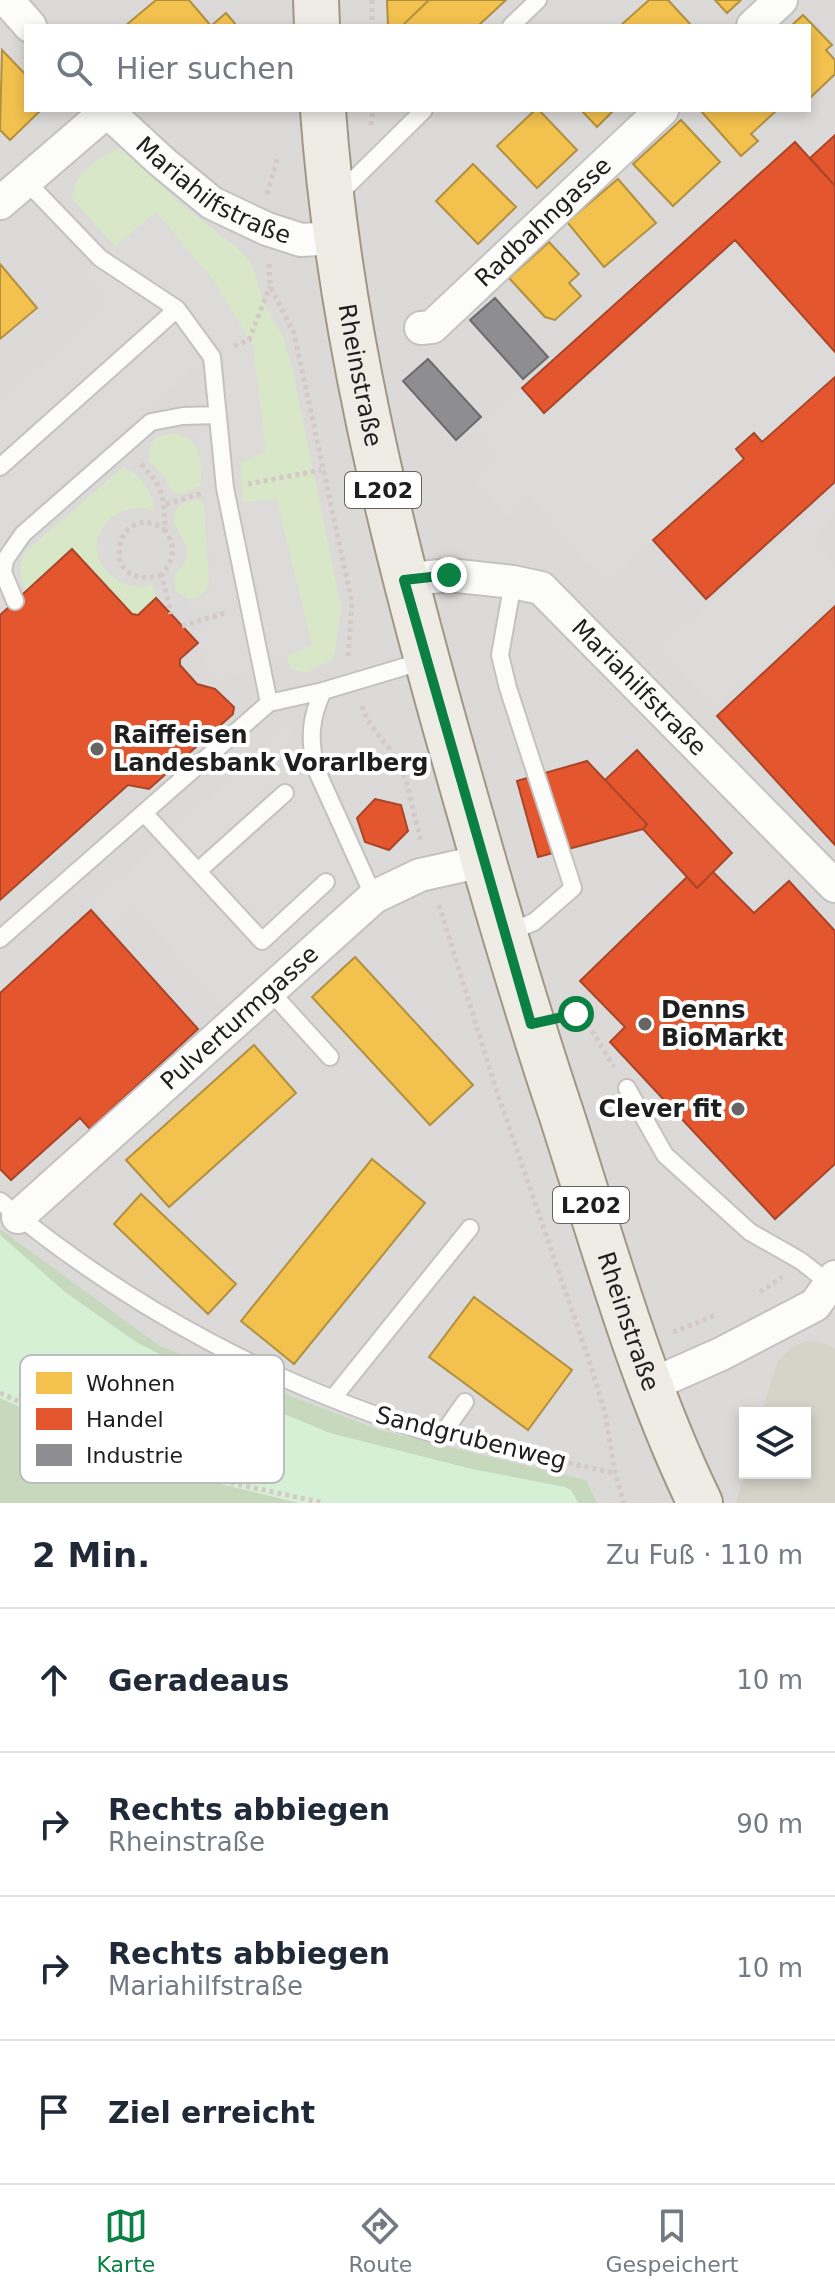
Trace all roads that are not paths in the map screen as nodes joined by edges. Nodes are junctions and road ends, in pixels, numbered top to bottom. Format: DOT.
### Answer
graph roads {
  1 [pos="7,0"];
  2 [pos="316,0"];
  3 [pos="538,0"];
  4 [pos="781,0"];
  5 [pos="28,24"];
  6 [pos="317,24"];
  7 [pos="513,24"];
  8 [pos="755,24"];
  9 [pos="105,112"];
  10 [pos="109,112"];
  11 [pos="323,112"];
  12 [pos="422,112"];
  13 [pos="660,112"];
  14 [pos="25,180"];
  15 [pos="0,203"];
  16 [pos="334,220"];
  17 [pos="177,309"];
  18 [pos="421,328"];
  19 [pos="218,415"];
  20 [pos="0,467"];
  21 [pos="404,580"];
  22 [pos="513,582"];
  23 [pos="15,601"];
  24 [pos="427,660"];
  25 [pos="323,691"];
  26 [pos="269,703"];
  27 [pos="285,793"];
  28 [pos="144,813"];
  29 [pos="483,861"];
  30 [pos="198,871"];
  31 [pos="326,882"];
  32 [pos="835,886"];
  33 [pos="374,897"];
  34 [pos="504,935"];
  35 [pos="0,939"];
  36 [pos="269,990"];
  37 [pos="330,1057"];
  38 [pos="627,1088"];
  39 [pos="9,1209"];
  40 [pos="470,1228"];
  41 [pos="829,1297"];
  42 [pos="235,1355"];
  43 [pos="284,1380"];
  44 [pos="651,1385"];
  45 [pos="333,1398"];
  46 [pos="465,1402"];
  47 [pos="700,1503"];
  1 -- 5 [label="street"];
  2 -- 6 [label="main road"];
  3 -- 7 [label="lane"];
  4 -- 8 [label="street"];
  9 -- 14 [label="street"];
  10 -- 16 [label="street, Mariahilfstraße"];
  11 -- 16 [label="main road, Rheinstraße / L202"];
  12 -- 16 [label="lane"];
  13 -- 18 [label="street, Radbahngasse"];
  14 -- 15 [label="street"];
  14 -- 17 [label="lane"];
  16 -- 21 [label="main road, Rheinstraße / L202"];
  17 -- 19 [label="lane"];
  17 -- 20 [label="lane"];
  19 -- 23 [label="lane"];
  19 -- 26 [label="lane"];
  21 -- 22 [label="street, Mariahilfstraße"];
  21 -- 24 [label="main road, Rheinstraße / L202"];
  22 -- 32 [label="street, Mariahilfstraße"];
  22 -- 34 [label="lane"];
  24 -- 25 [label="lane"];
  24 -- 29 [label="main road, Rheinstraße / L202"];
  25 -- 26 [label="lane"];
  25 -- 33 [label="lane"];
  26 -- 28 [label="lane"];
  27 -- 30 [label="lane"];
  28 -- 30 [label="lane"];
  28 -- 35 [label="lane"];
  29 -- 33 [label="street, Pulverturmgasse"];
  29 -- 34 [label="main road, Rheinstraße / L202"];
  30 -- 31 [label="lane"];
  33 -- 36 [label="street, Pulverturmgasse"];
  34 -- 44 [label="main road, Rheinstraße / L202"];
  36 -- 37 [label="lane"];
  36 -- 39 [label="street, Pulverturmgasse"];
  38 -- 41 [label="lane"];
  39 -- 42 [label="lane, Sandgrubenweg"];
  40 -- 45 [label="lane"];
  41 -- 44 [label="street"];
  43 -- 45 [label="lane, Sandgrubenweg"];
  44 -- 47 [label="main road, Rheinstraße / L202"];
  45 -- 46 [label="lane, Sandgrubenweg"];
}
